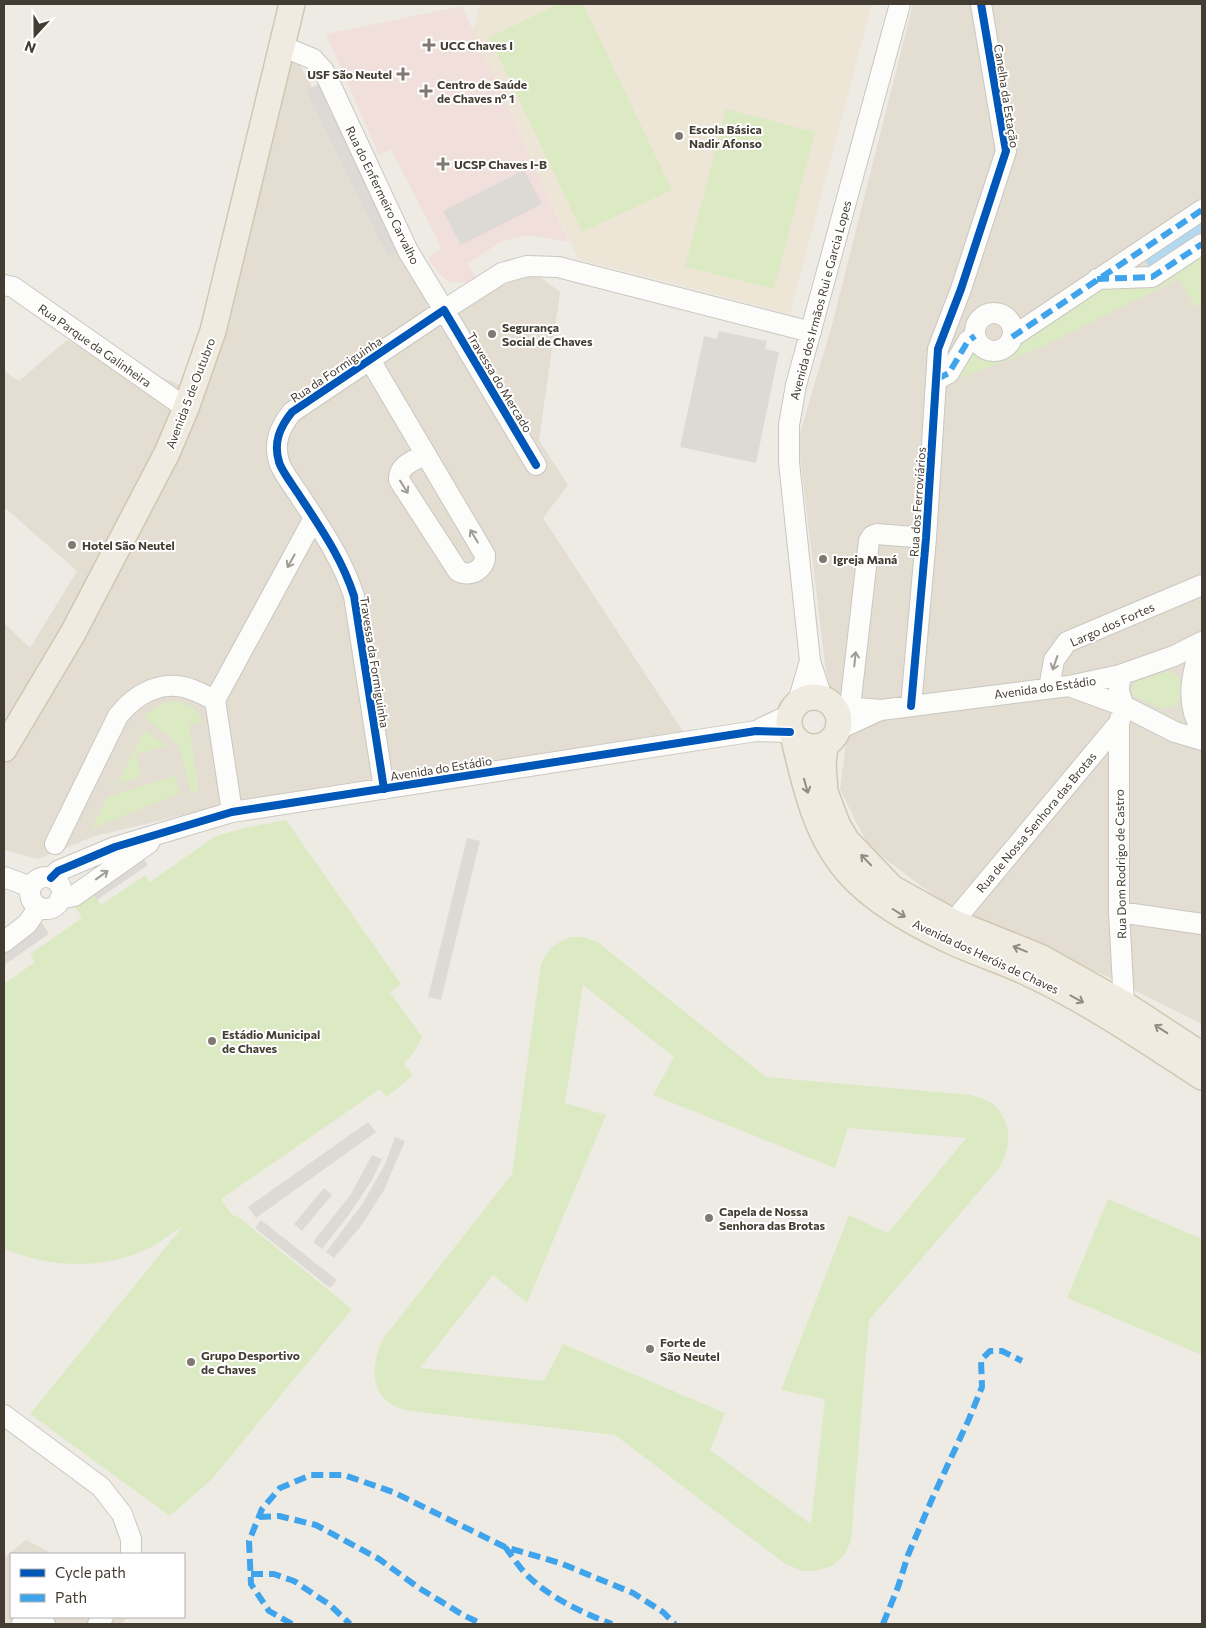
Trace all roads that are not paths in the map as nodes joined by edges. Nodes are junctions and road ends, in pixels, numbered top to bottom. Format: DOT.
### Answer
graph roads {
  1 [pos="292,4"];
  2 [pos="900,4"];
  3 [pos="981,4"];
  4 [pos="282,46"];
  5 [pos="1202,210"];
  6 [pos="1202,244"];
  7 [pos="1096,279"];
  8 [pos="4,285"];
  9 [pos="955,303"];
  10 [pos="444,310"];
  11 [pos="811,332"];
  12 [pos="975,336"];
  13 [pos="1012,337"];
  14 [pos="370,360"];
  15 [pos="937,379"];
  16 [pos="186,408"];
  17 [pos="426,454"];
  18 [pos="536,465"];
  19 [pos="314,518"];
  20 [pos="926,538"];
  21 [pos="1202,585"];
  22 [pos="1202,642"];
  23 [pos="1174,656"];
  24 [pos="1120,675"];
  25 [pos="1192,683"];
  26 [pos="1059,687"];
  27 [pos="214,700"];
  28 [pos="911,706"];
  29 [pos="1191,707"];
  30 [pos="1122,714"];
  31 [pos="816,719"];
  32 [pos="1156,721"];
  33 [pos="1202,731"];
  34 [pos="1202,740"];
  35 [pos="4,749"];
  36 [pos="384,789"];
  37 [pos="232,812"];
  38 [pos="161,834"];
  39 [pos="55,844"];
  40 [pos="4,877"];
  41 [pos="51,878"];
  42 [pos="31,887"];
  43 [pos="60,899"];
  44 [pos="39,907"];
  45 [pos="1119,912"];
  46 [pos="953,922"];
  47 [pos="1202,924"];
  48 [pos="4,942"];
  49 [pos="1124,1004"];
  50 [pos="1202,1055"];
  51 [pos="1202,1078"];
  52 [pos="4,1415"];
  53 [pos="131,1553"];
  54 [pos="22,1624"];
  55 [pos="45,1624"];
  1 -- 4 [label="main road, Avenida 5 de Outubro"];
  2 -- 11 [label="street, Avenida dos Irmãos Rui e Garcia Lopes"];
  3 -- 9 [label="street, Canelha da Estação"];
  4 -- 10 [label="street, Rua do Enfermeiro Carvalho"];
  4 -- 16 [label="main road, Avenida 5 de Outubro"];
  5 -- 7 [label="street"];
  6 -- 7 [label="street"];
  7 -- 13 [label="street"];
  8 -- 16 [label="street, Rua Parque da Galinheira"];
  9 -- 15 [label="street, Rua dos Ferroviários"];
  10 -- 11 [label="street"];
  10 -- 14 [label="street, Rua da Formiguinha"];
  10 -- 18 [label="street, Travessa do Mercado"];
  11 -- 31 [label="street, Avenida dos Irmãos Rui e Garcia Lopes"];
  12 -- 13 [label="street"];
  12 -- 13 [label="street"];
  12 -- 15 [label="street"];
  14 -- 17 [label="street"];
  14 -- 19 [label="street, Rua da Formiguinha"];
  15 -- 20 [label="street, Rua dos Ferroviários"];
  16 -- 35 [label="main road, Avenida 5 de Outubro"];
  17 -- 17 [label="street, one-way"];
  19 -- 27 [label="street, one-way"];
  19 -- 36 [label="street, Travessa da Formiguinha"];
  20 -- 28 [label="street, Rua dos Ferroviários"];
  31 -- 20 [label="street, one-way"];
  21 -- 26 [label="street, Largo dos Fortes, one-way"];
  22 -- 23 [label="street, Avenida do Estádio"];
  22 -- 25 [label="street"];
  23 -- 24 [label="street, Avenida do Estádio"];
  23 -- 25 [label="street"];
  24 -- 26 [label="street, Avenida do Estádio"];
  24 -- 30 [label="street"];
  25 -- 29 [label="street"];
  26 -- 28 [label="street, Avenida do Estádio"];
  26 -- 30 [label="street"];
  27 -- 37 [label="street"];
  27 -- 39 [label="street"];
  28 -- 31 [label="street, Avenida do Estádio"];
  29 -- 32 [label="street"];
  29 -- 33 [label="street"];
  30 -- 32 [label="street"];
  30 -- 45 [label="street, Rua Dom Rodrigo de Castro"];
  30 -- 46 [label="street, Rua de Nossa Senhora das Brotas"];
  31 -- 36 [label="street, Avenida do Estádio"];
  46 -- 31 [label="main road, Avenida dos Heróis de Chaves, one-way"];
  31 -- 51 [label="main road, Avenida dos Heróis de Chaves, one-way"];
  32 -- 34 [label="street"];
  36 -- 37 [label="street, Avenida do Estádio"];
  37 -- 38 [label="street, Avenida do Estádio"];
  38 -- 41 [label="street, Avenida do Estádio"];
  43 -- 38 [label="street, Avenida do Estádio, one-way"];
  40 -- 42 [label="street"];
  41 -- 42 [label="street, Avenida do Estádio"];
  41 -- 43 [label="street"];
  42 -- 44 [label="street"];
  43 -- 44 [label="street, Avenida do Estádio"];
  44 -- 48 [label="street"];
  45 -- 47 [label="street"];
  45 -- 49 [label="street, Rua Dom Rodrigo de Castro"];
  49 -- 46 [label="main road, Avenida dos Heróis de Chaves, one-way"];
  50 -- 49 [label="main road, Avenida dos Heróis de Chaves, one-way"];
  52 -- 53 [label="street"];
  54 -- 55 [label="street"];
}
